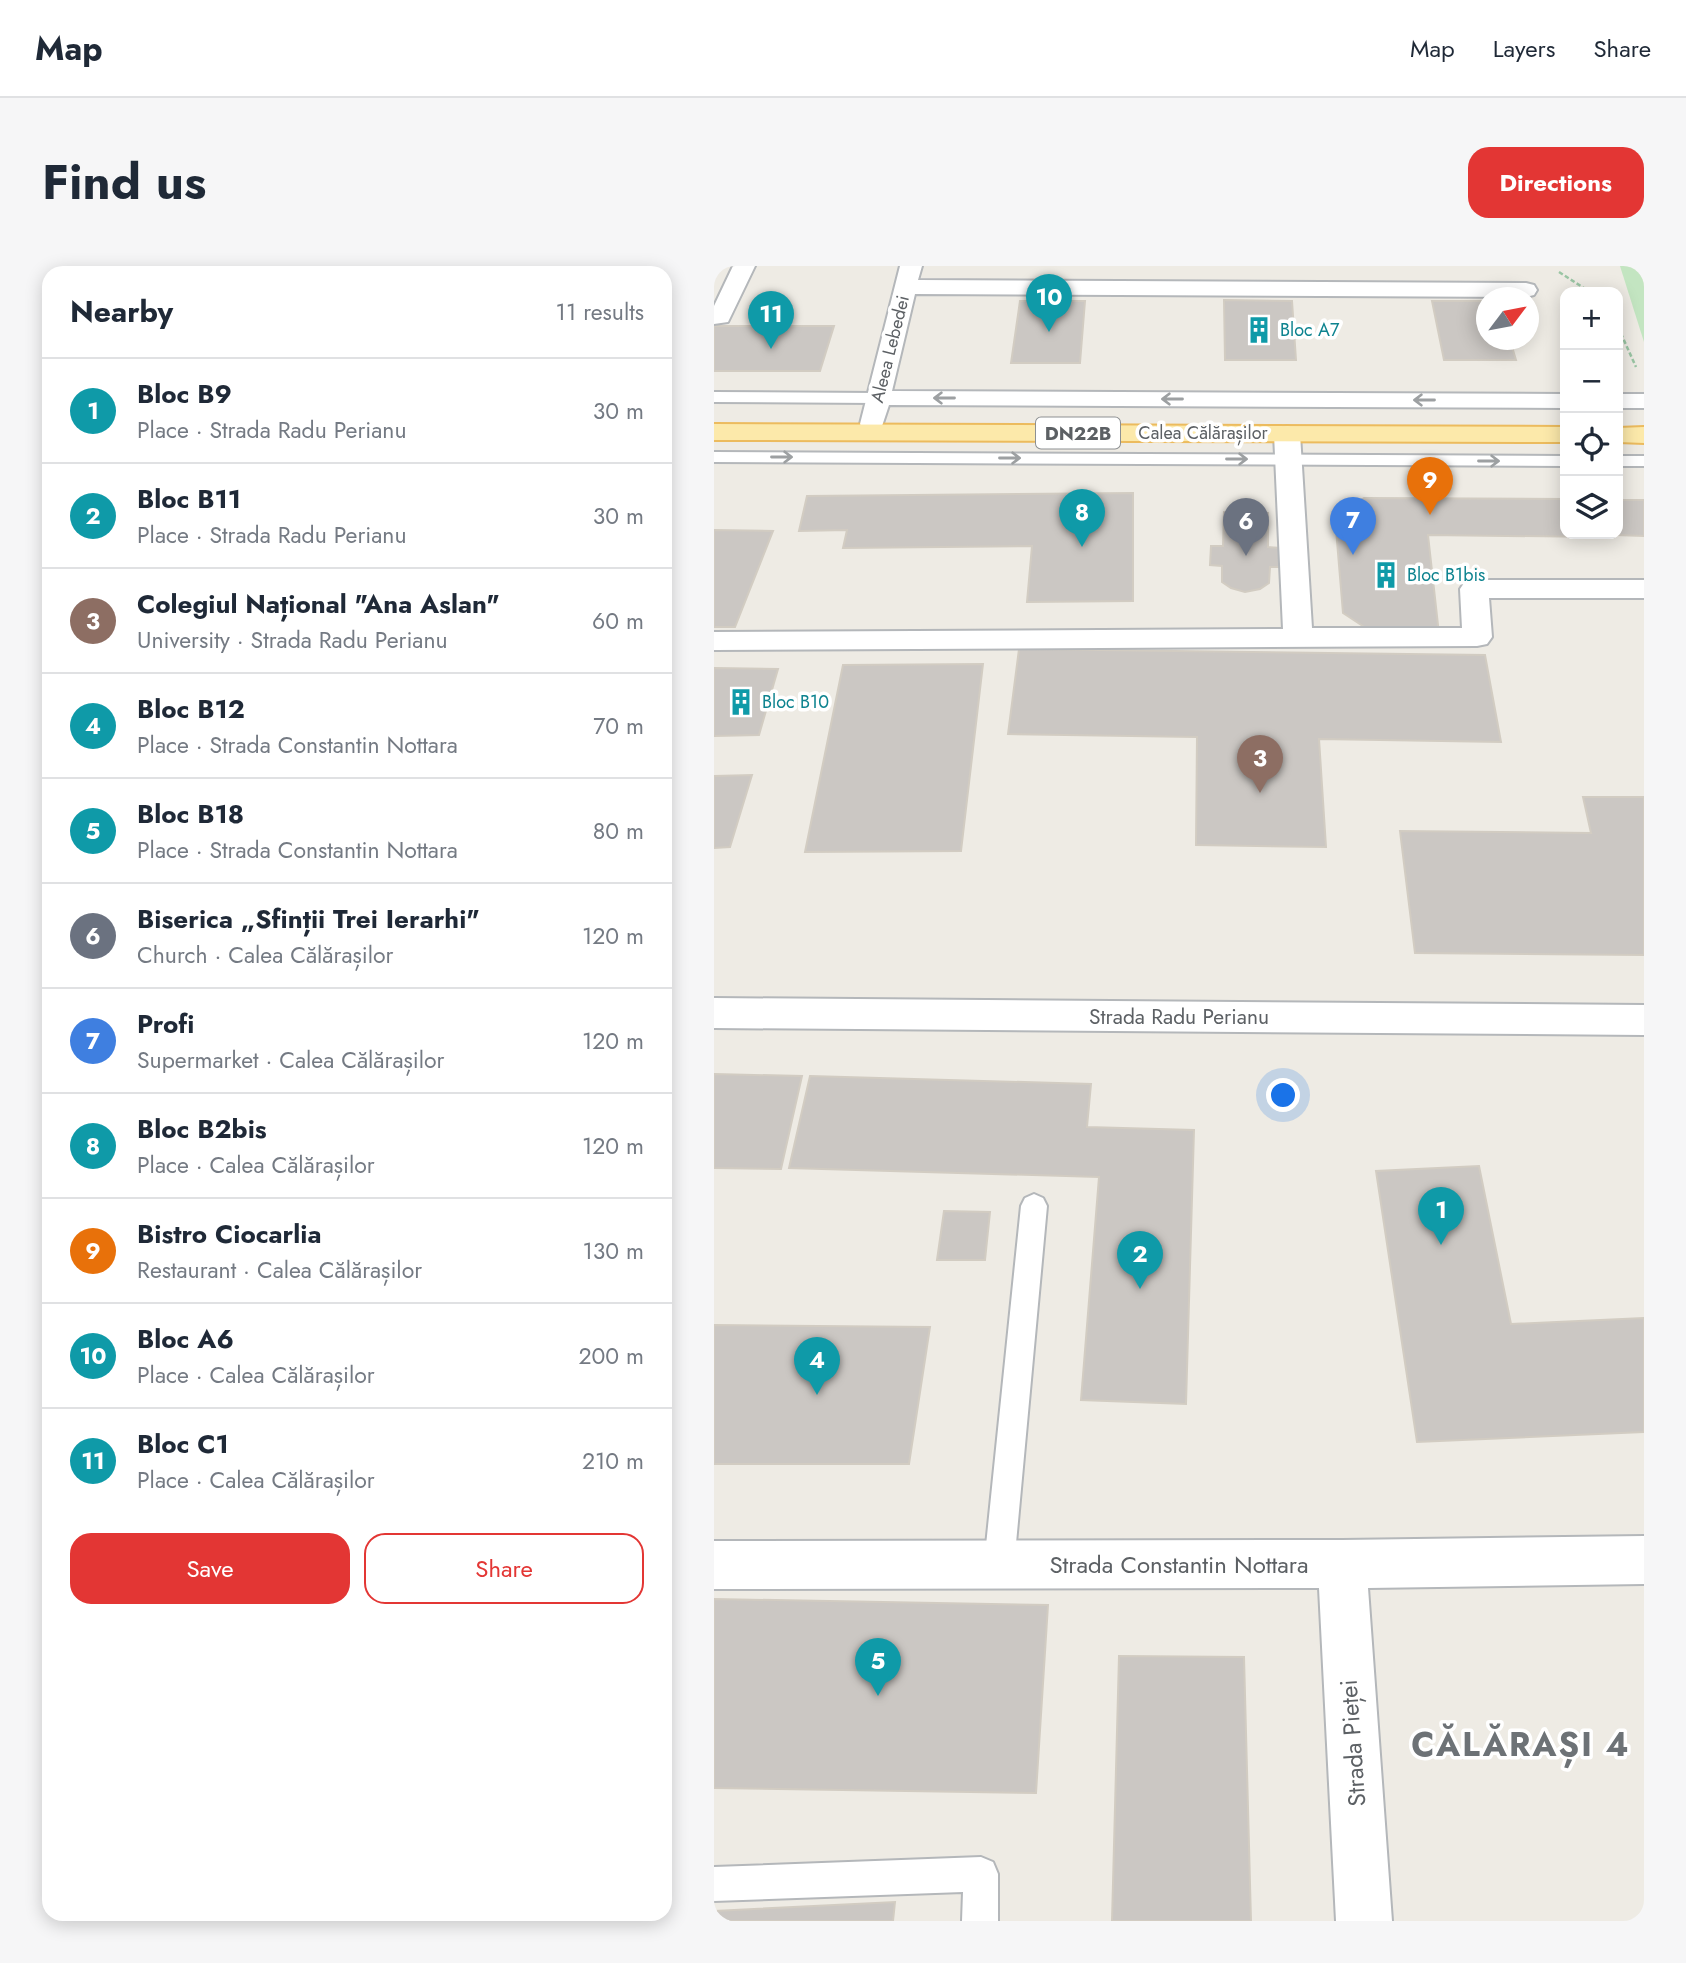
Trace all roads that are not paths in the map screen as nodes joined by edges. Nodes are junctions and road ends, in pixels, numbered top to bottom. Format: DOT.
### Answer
graph roads {
  1 [pos="744,266"];
  2 [pos="1170,267"];
  3 [pos="909,274"];
  4 [pos="1476,289"];
  5 [pos="714,317"];
  6 [pos="714,397"];
  7 [pos="877,398"];
  8 [pos="1560,401"];
  9 [pos="1623,401"];
  10 [pos="1644,401"];
  11 [pos="870,432"];
  12 [pos="715,435"];
  13 [pos="1560,435"];
  14 [pos="1623,435"];
  15 [pos="1644,435"];
  16 [pos="1288,447"];
  17 [pos="714,457"];
  18 [pos="1560,461"];
  19 [pos="1623,461"];
  20 [pos="1644,461"];
  21 [pos="1644,589"];
  22 [pos="1298,638"];
  23 [pos="714,641"];
  24 [pos="714,1013"];
  25 [pos="1644,1020"];
  26 [pos="1034,1206"];
  27 [pos="1644,1560"];
  28 [pos="1342,1564"];
  29 [pos="714,1565"];
  30 [pos="999,1565"];
  31 [pos="714,1884"];
  32 [pos="980,1921"];
  33 [pos="1364,1921"];
  1 -- 5 [label="street"];
  2 -- 3 [label="street"];
  3 -- 4 [label="street"];
  3 -- 7 [label="street, Aleea Lebedei"];
  6 -- 7 [label="lane"];
  8 -- 7 [label="street, one-way"];
  7 -- 11 [label="street, Aleea Lebedei"];
  9 -- 10 [label="street"];
  11 -- 12 [label="main road, Calea Călărașilor / DN22B"];
  11 -- 16 [label="main road, Calea Călărașilor / DN22B"];
  13 -- 16 [label="main road, Calea Călărașilor / DN22B"];
  14 -- 15 [label="main road"];
  17 -- 16 [label="lane, one-way"];
  16 -- 18 [label="lane, one-way"];
  16 -- 22 [label="street"];
  19 -- 20 [label="lane"];
  21 -- 22 [label="street"];
  22 -- 23 [label="street"];
  24 -- 25 [label="street, Strada Radu Perianu"];
  26 -- 30 [label="lane"];
  27 -- 28 [label="street, Strada Constantin Nottara"];
  28 -- 30 [label="street, Strada Constantin Nottara"];
  28 -- 33 [label="street, Strada Pieței"];
  29 -- 30 [label="street, Strada Constantin Nottara"];
  31 -- 32 [label="lane"];
}
